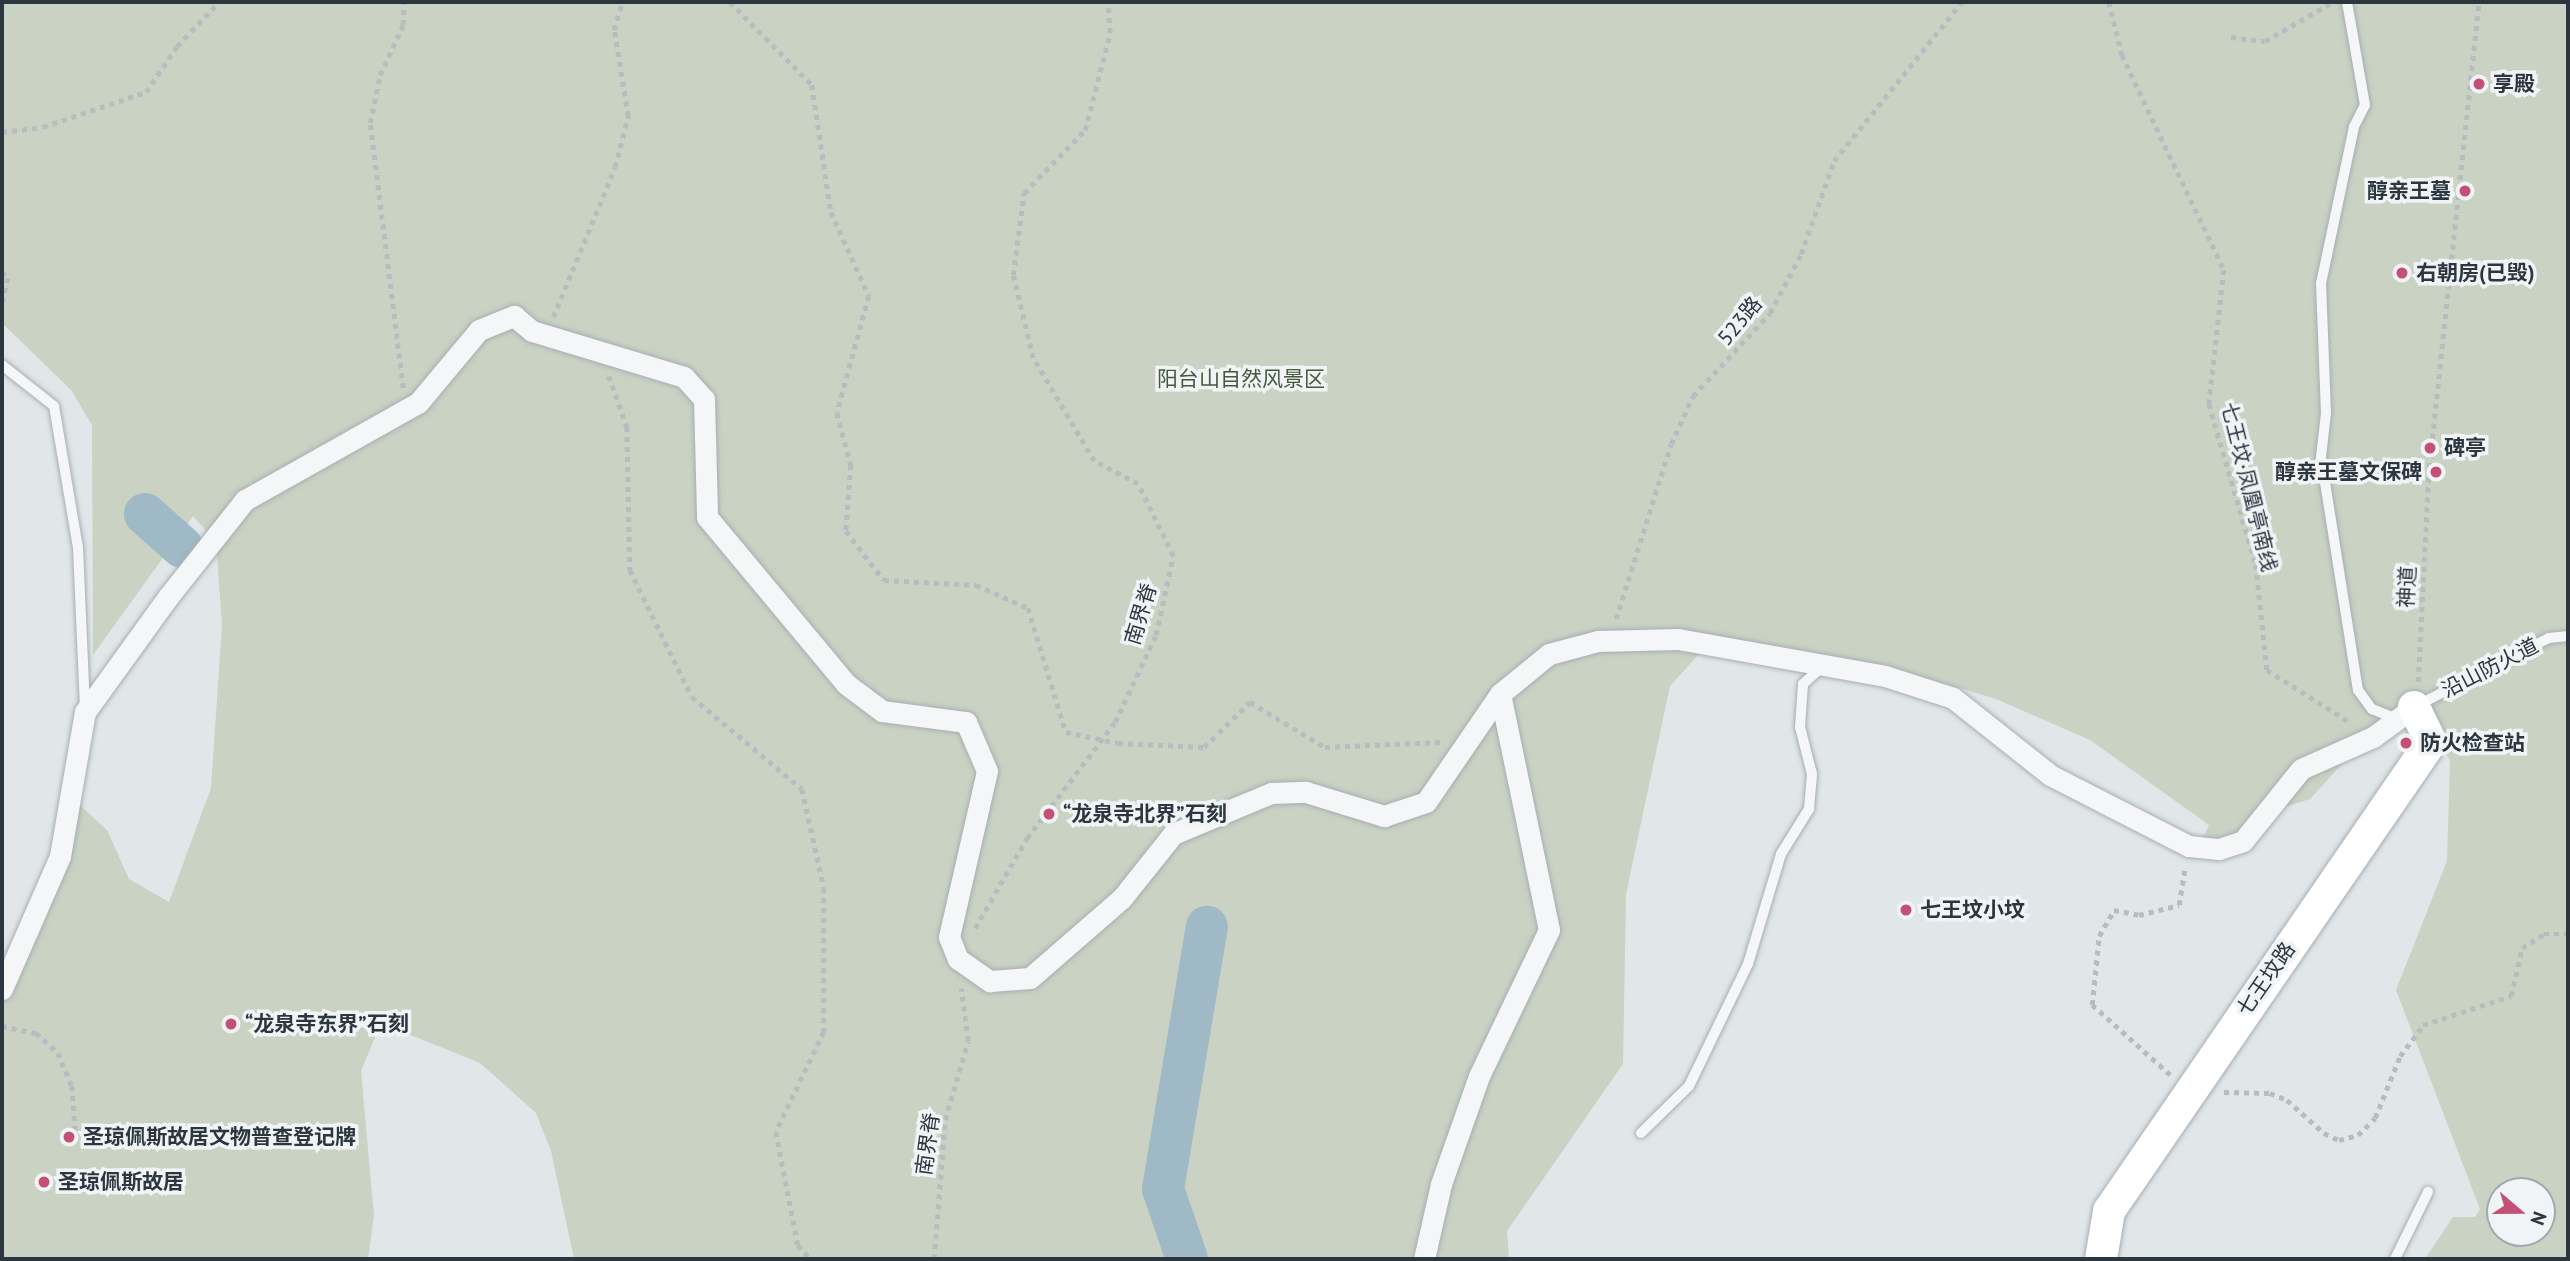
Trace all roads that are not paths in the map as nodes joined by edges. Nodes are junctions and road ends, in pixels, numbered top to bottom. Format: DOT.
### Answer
graph roads {
  1 [pos="2347,2"];
  2 [pos="2,365"];
  3 [pos="2568,636"];
  4 [pos="1822,667"];
  5 [pos="1500,694"];
  6 [pos="85,712"];
  7 [pos="2407,714"];
  8 [pos="2,989"];
  9 [pos="1641,1133"];
  10 [pos="2428,1192"];
  11 [pos="1424,1259"];
  12 [pos="2101,1259"];
  13 [pos="2395,1259"];
  1 -- 7 [label="lane"];
  2 -- 6 [label="lane"];
  3 -- 7 [label="lane, 沿山防火道"];
  4 -- 5 [label="street"];
  4 -- 7 [label="street"];
  4 -- 9 [label="lane"];
  5 -- 6 [label="street"];
  5 -- 11 [label="street"];
  6 -- 8 [label="street"];
  7 -- 12 [label="street, 七王坟路"];
  10 -- 13 [label="lane"];
}
